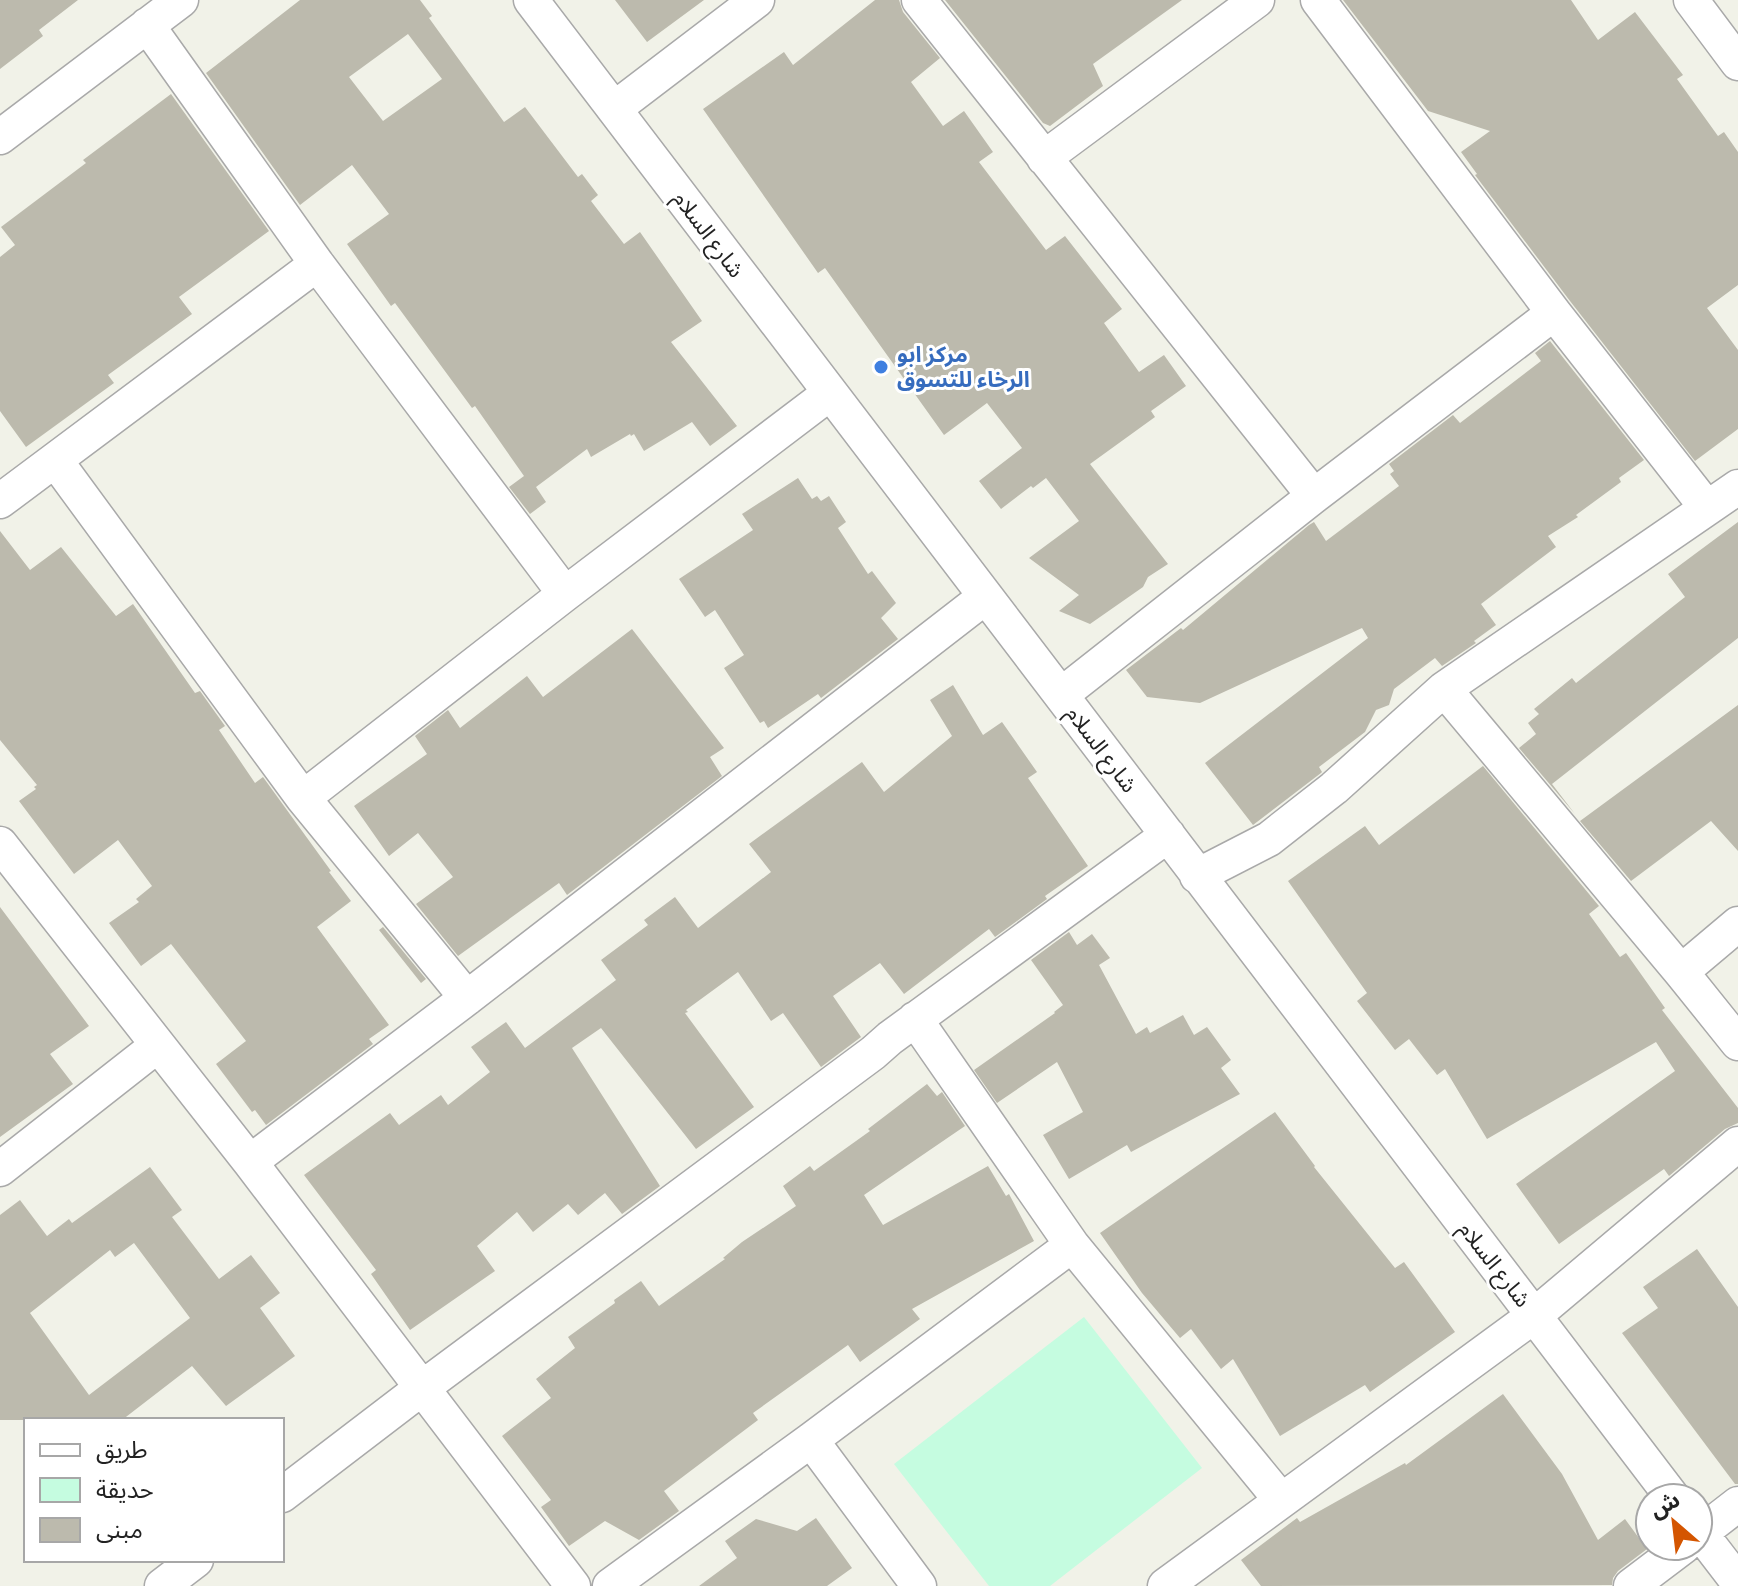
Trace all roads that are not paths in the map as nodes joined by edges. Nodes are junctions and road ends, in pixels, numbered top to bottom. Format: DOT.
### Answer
graph roads {
  1 [pos="181,0"];
  2 [pos="531,0"];
  3 [pos="757,0"];
  4 [pos="919,0"];
  5 [pos="1257,0"];
  6 [pos="1318,0"];
  7 [pos="1691,0"];
  8 [pos="147,25"];
  9 [pos="1738,63"];
  10 [pos="614,109"];
  11 [pos="0,137"];
  12 [pos="1044,158"];
  13 [pos="317,264"];
  14 [pos="1554,313"];
  15 [pos="830,393"];
  16 [pos="55,460"];
  17 [pos="1738,487"];
  18 [pos="1314,496"];
  19 [pos="0,501"];
  20 [pos="1707,508"];
  21 [pos="565,594"];
  22 [pos="985,597"];
  23 [pos="1444,689"];
  24 [pos="1061,695"];
  25 [pos="303,798"];
  26 [pos="1168,835"];
  27 [pos="0,844"];
  28 [pos="1197,876"];
  29 [pos="1738,924"];
  30 [pos="1681,972"];
  31 [pos="467,998"];
  32 [pos="915,1019"];
  33 [pos="1738,1043"];
  34 [pos="158,1045"];
  35 [pos="1738,1144"];
  36 [pos="250,1162"];
  37 [pos="0,1169"];
  38 [pos="1072,1245"];
  39 [pos="1535,1315"];
  40 [pos="422,1388"];
  41 [pos="811,1440"];
  42 [pos="1661,1482"];
  43 [pos="284,1493"];
  44 [pos="1281,1500"];
  45 [pos="1738,1504"];
  46 [pos="1714,1522"];
  47 [pos="1714,1556"];
  48 [pos="193,1562"];
  49 [pos="1662,1562"];
  50 [pos="1738,1582"];
  51 [pos="162,1586"];
  52 [pos="573,1586"];
  53 [pos="610,1586"];
  54 [pos="919,1586"];
  55 [pos="1165,1586"];
  56 [pos="1631,1586"];
  1 -- 8 [label="street"];
  2 -- 10 [label="street, شارع السلام"];
  3 -- 10 [label="street"];
  4 -- 12 [label="street"];
  5 -- 12 [label="street"];
  6 -- 14 [label="street"];
  7 -- 9 [label="street"];
  8 -- 11 [label="street"];
  8 -- 13 [label="street"];
  10 -- 15 [label="street, شارع السلام"];
  12 -- 18 [label="street"];
  13 -- 16 [label="street"];
  13 -- 21 [label="street"];
  14 -- 18 [label="street"];
  14 -- 20 [label="street"];
  15 -- 21 [label="street"];
  15 -- 22 [label="street, شارع السلام"];
  16 -- 19 [label="street"];
  16 -- 25 [label="street"];
  17 -- 20 [label="street"];
  18 -- 24 [label="street"];
  20 -- 23 [label="street"];
  21 -- 25 [label="street"];
  22 -- 24 [label="street, شارع السلام"];
  22 -- 31 [label="street"];
  23 -- 28 [label="street"];
  23 -- 30 [label="street"];
  24 -- 26 [label="street, شارع السلام"];
  25 -- 31 [label="street"];
  26 -- 28 [label="street, شارع السلام"];
  26 -- 32 [label="street"];
  27 -- 34 [label="street"];
  28 -- 39 [label="street, شارع السلام"];
  29 -- 30 [label="street"];
  30 -- 33 [label="street"];
  31 -- 36 [label="street"];
  32 -- 38 [label="street"];
  32 -- 40 [label="street"];
  34 -- 36 [label="street"];
  34 -- 37 [label="street"];
  35 -- 39 [label="street"];
  36 -- 40 [label="street"];
  38 -- 41 [label="street"];
  38 -- 44 [label="street"];
  39 -- 42 [label="street, شارع السلام"];
  39 -- 44 [label="street"];
  40 -- 43 [label="street"];
  40 -- 52 [label="street"];
  41 -- 53 [label="street"];
  41 -- 54 [label="street"];
  44 -- 55 [label="street"];
  45 -- 46 [label="street"];
  47 -- 50 [label="street"];
  48 -- 51 [label="street"];
  49 -- 56 [label="street"];
}
